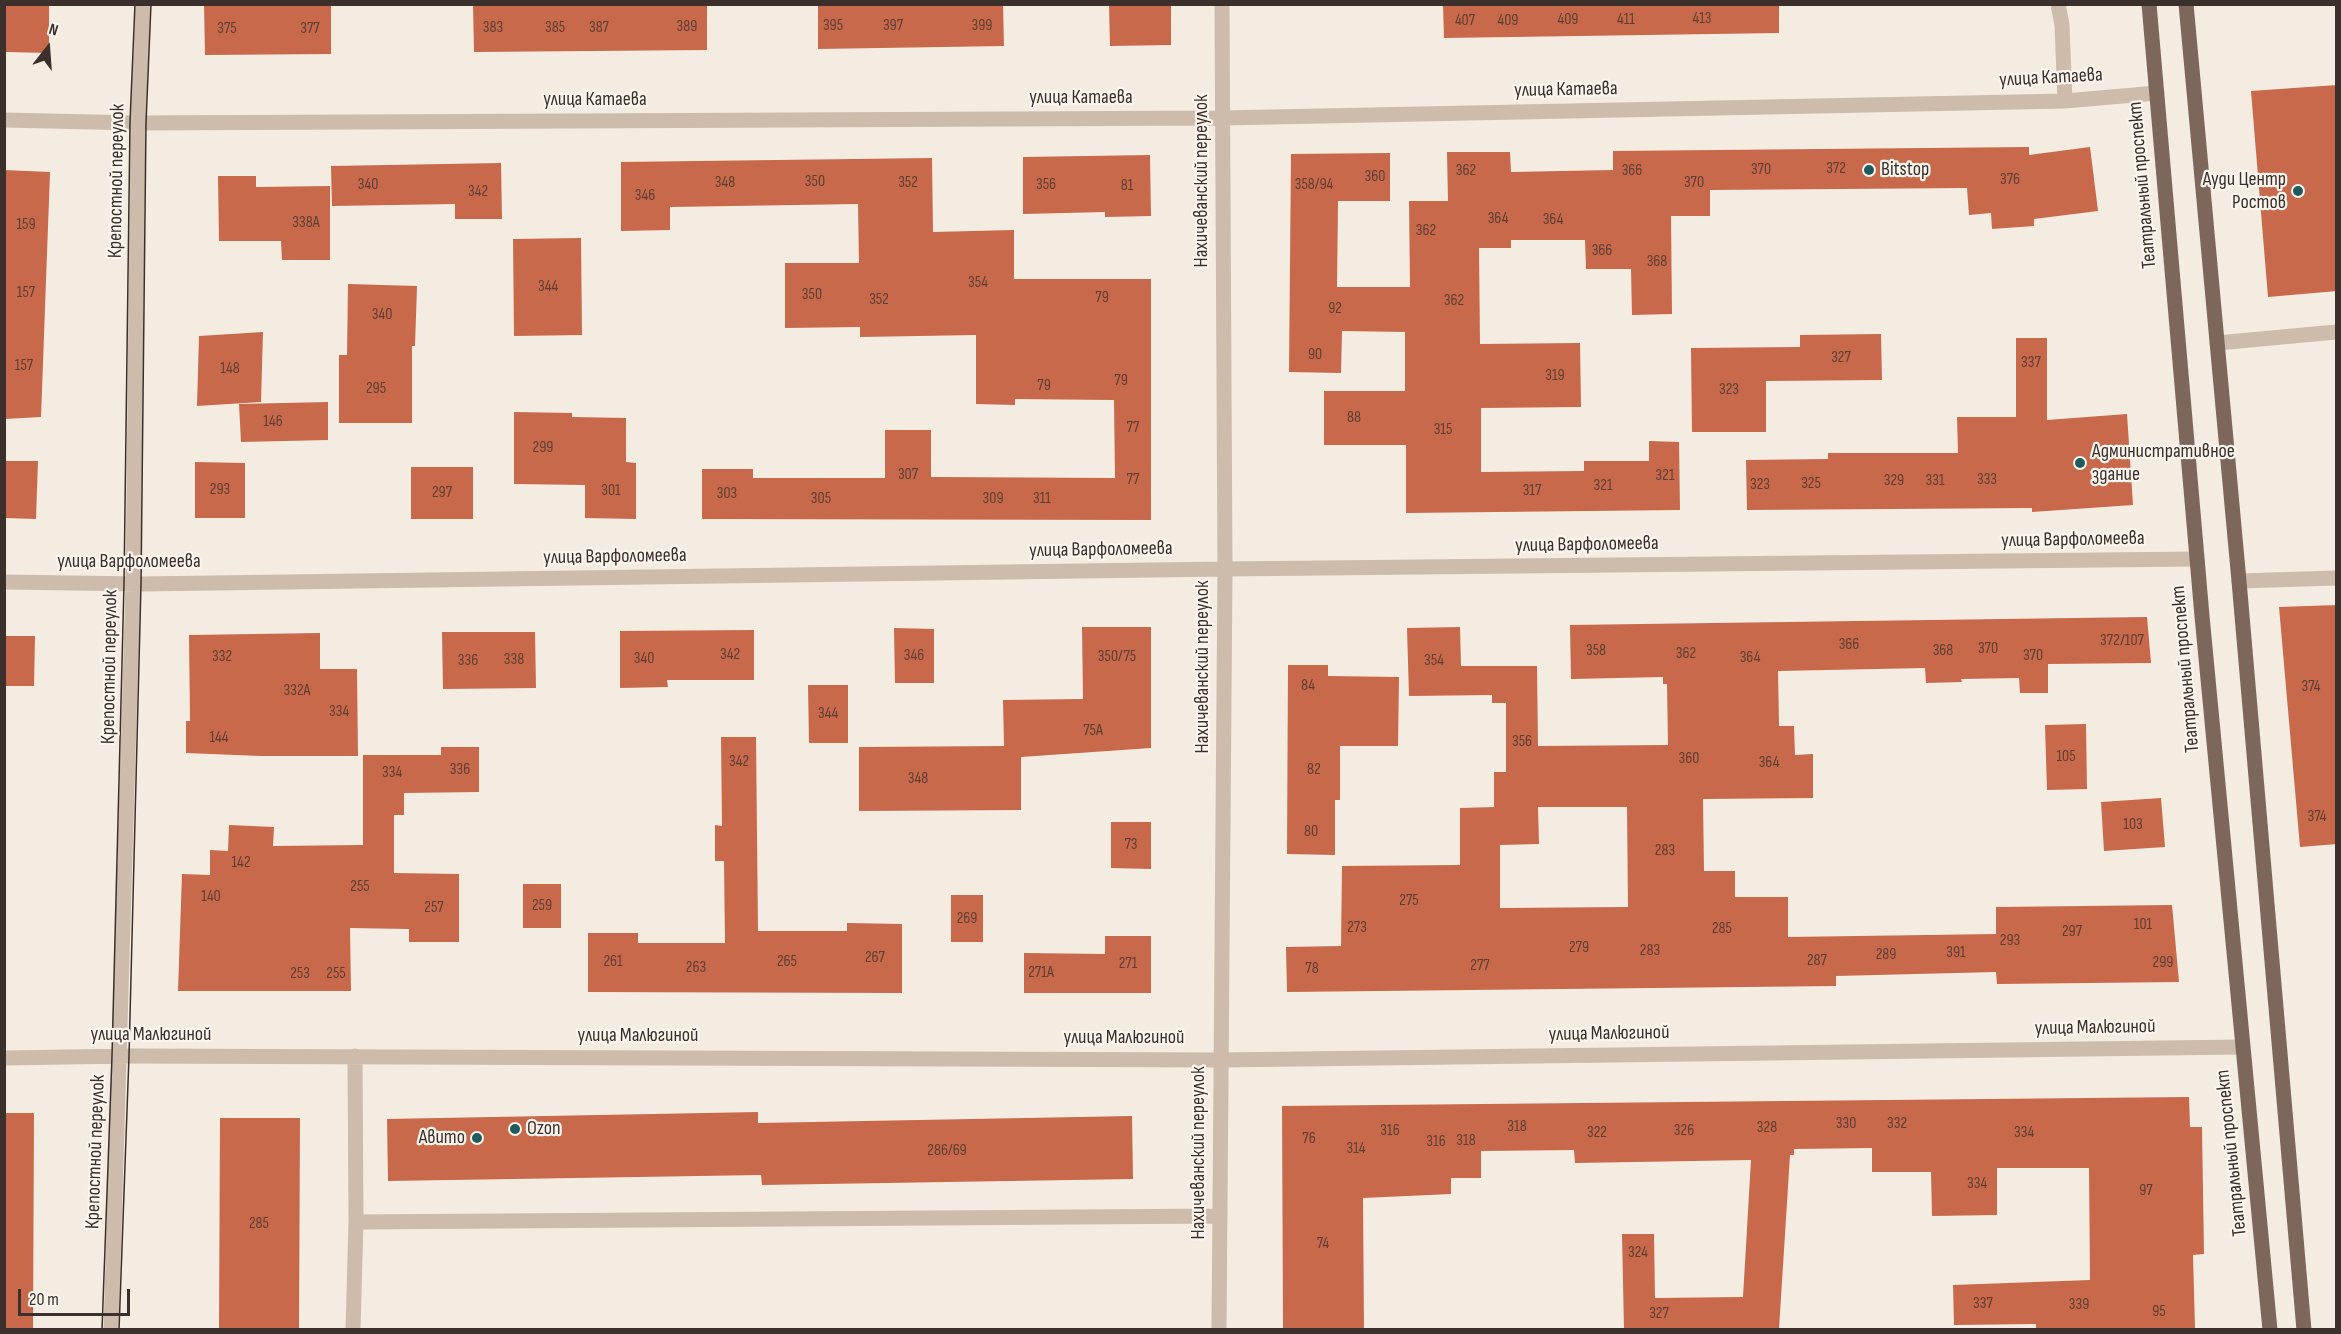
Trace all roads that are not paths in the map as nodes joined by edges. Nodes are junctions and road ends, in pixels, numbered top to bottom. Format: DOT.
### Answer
graph roads {
  1 [pos="143,4"];
  2 [pos="1222,4"];
  3 [pos="2058,4"];
  4 [pos="2149,4"];
  5 [pos="2186,4"];
  6 [pos="2157,93"];
  7 [pos="2065,101"];
  8 [pos="1222,118"];
  9 [pos="4,120"];
  10 [pos="138,123"];
  11 [pos="2337,332"];
  12 [pos="2217,343"];
  13 [pos="2197,559"];
  14 [pos="1225,569"];
  15 [pos="2337,578"];
  16 [pos="2240,581"];
  17 [pos="4,582"];
  18 [pos="133,584"];
  19 [pos="2242,1047"];
  20 [pos="120,1056"];
  21 [pos="355,1056"];
  22 [pos="4,1058"];
  23 [pos="1221,1060"];
  24 [pos="1220,1216"];
  25 [pos="356,1222"];
  26 [pos="111,1329"];
  27 [pos="353,1329"];
  28 [pos="1219,1329"];
  29 [pos="2270,1329"];
  30 [pos="2304,1329"];
  1 -- 10 [label="street, Крепостной переулок"];
  2 -- 8 [label="street, Нахичеванский переулок"];
  3 -- 7 [label="street"];
  4 -- 6 [label="main road, Театральный проспект"];
  5 -- 12 [label="main road"];
  6 -- 7 [label="street, улица Катаева"];
  6 -- 13 [label="main road, Театральный проспект"];
  7 -- 8 [label="street, улица Катаева"];
  8 -- 10 [label="street, улица Катаева"];
  8 -- 14 [label="street, Нахичеванский переулок"];
  9 -- 10 [label="street, улица Катаева"];
  10 -- 18 [label="street, Крепостной переулок"];
  11 -- 12 [label="street"];
  12 -- 16 [label="main road"];
  13 -- 14 [label="street, улица Варфоломеева"];
  13 -- 19 [label="main road, Театральный проспект"];
  14 -- 18 [label="street, улица Варфоломеева"];
  14 -- 23 [label="street, Нахичеванский переулок"];
  15 -- 16 [label="street"];
  16 -- 30 [label="main road"];
  17 -- 18 [label="street, улица Варфоломеева"];
  18 -- 20 [label="street, Крепостной переулок"];
  19 -- 23 [label="street, улица Малюгиной"];
  19 -- 29 [label="main road, Театральный проспект"];
  20 -- 21 [label="street, улица Малюгиной"];
  20 -- 22 [label="street, улица Малюгиной"];
  20 -- 26 [label="street, Крепостной переулок"];
  21 -- 23 [label="street, улица Малюгиной"];
  21 -- 25 [label="street"];
  23 -- 24 [label="street, Нахичеванский переулок"];
  24 -- 25 [label="street"];
  24 -- 28 [label="street, Нахичеванский переулок"];
  25 -- 27 [label="street"];
}
